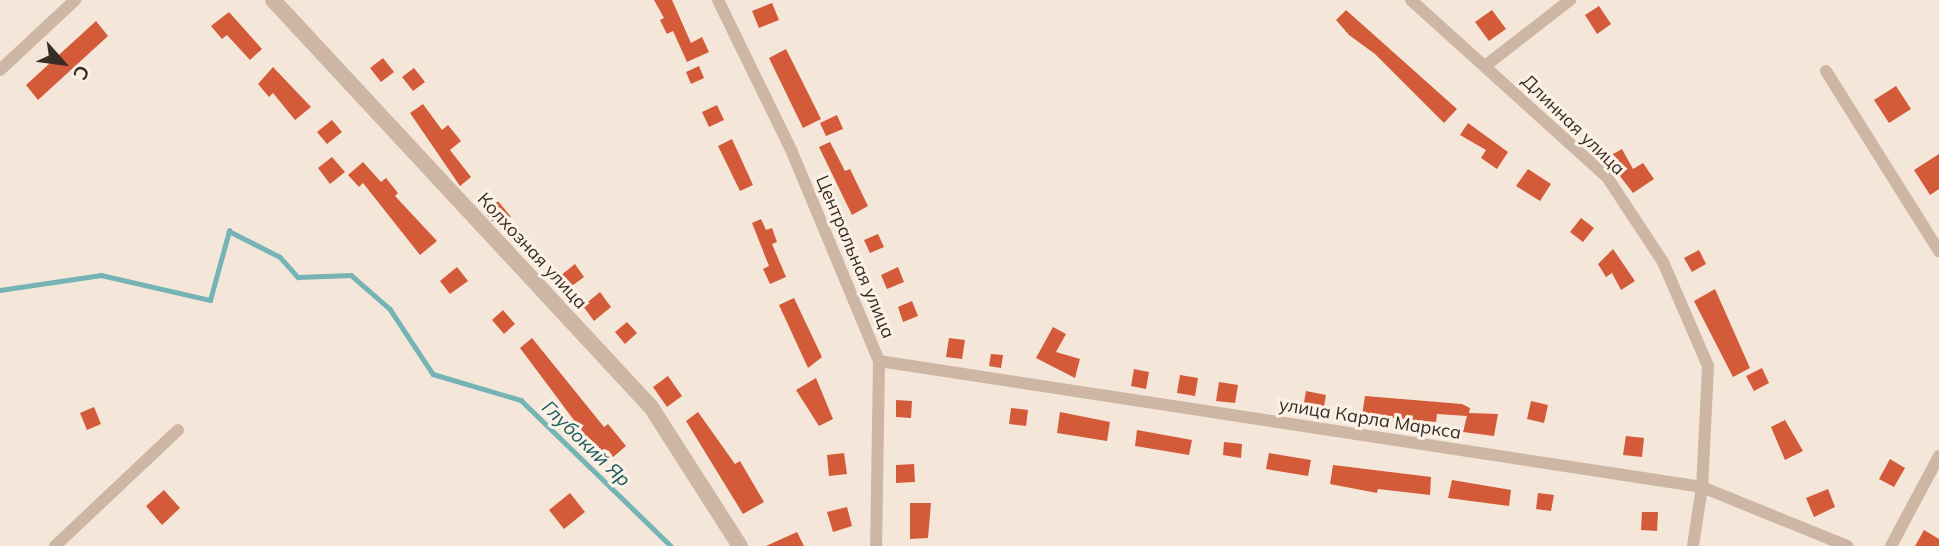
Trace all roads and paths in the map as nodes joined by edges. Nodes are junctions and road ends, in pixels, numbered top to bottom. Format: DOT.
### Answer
graph roads {
  1 [pos="75,0"];
  2 [pos="273,0"];
  3 [pos="718,0"];
  4 [pos="1410,0"];
  5 [pos="1570,0"];
  6 [pos="1485,66"];
  7 [pos="0,70"];
  8 [pos="1826,71"];
  9 [pos="1939,251"];
  10 [pos="879,361"];
  11 [pos="178,430"];
  12 [pos="1939,457"];
  13 [pos="1702,487"];
  14 [pos="55,546"];
  15 [pos="740,546"];
  16 [pos="876,546"];
  17 [pos="1693,546"];
  18 [pos="1847,546"];
  19 [pos="1891,546"];
  1 -- 7 [label="street"];
  2 -- 15 [label="street, Колхозная улица"];
  3 -- 10 [label="street, Центральная улица"];
  4 -- 6 [label="street, Длинная улица"];
  5 -- 6 [label="street"];
  6 -- 13 [label="street, Длинная улица"];
  8 -- 9 [label="street"];
  10 -- 13 [label="street, улица Карла Маркса"];
  10 -- 16 [label="street, Центральная улица"];
  11 -- 14 [label="street"];
  12 -- 19 [label="street"];
  13 -- 17 [label="street, Длинная улица"];
  13 -- 18 [label="street, улица Карла Маркса"];
}
